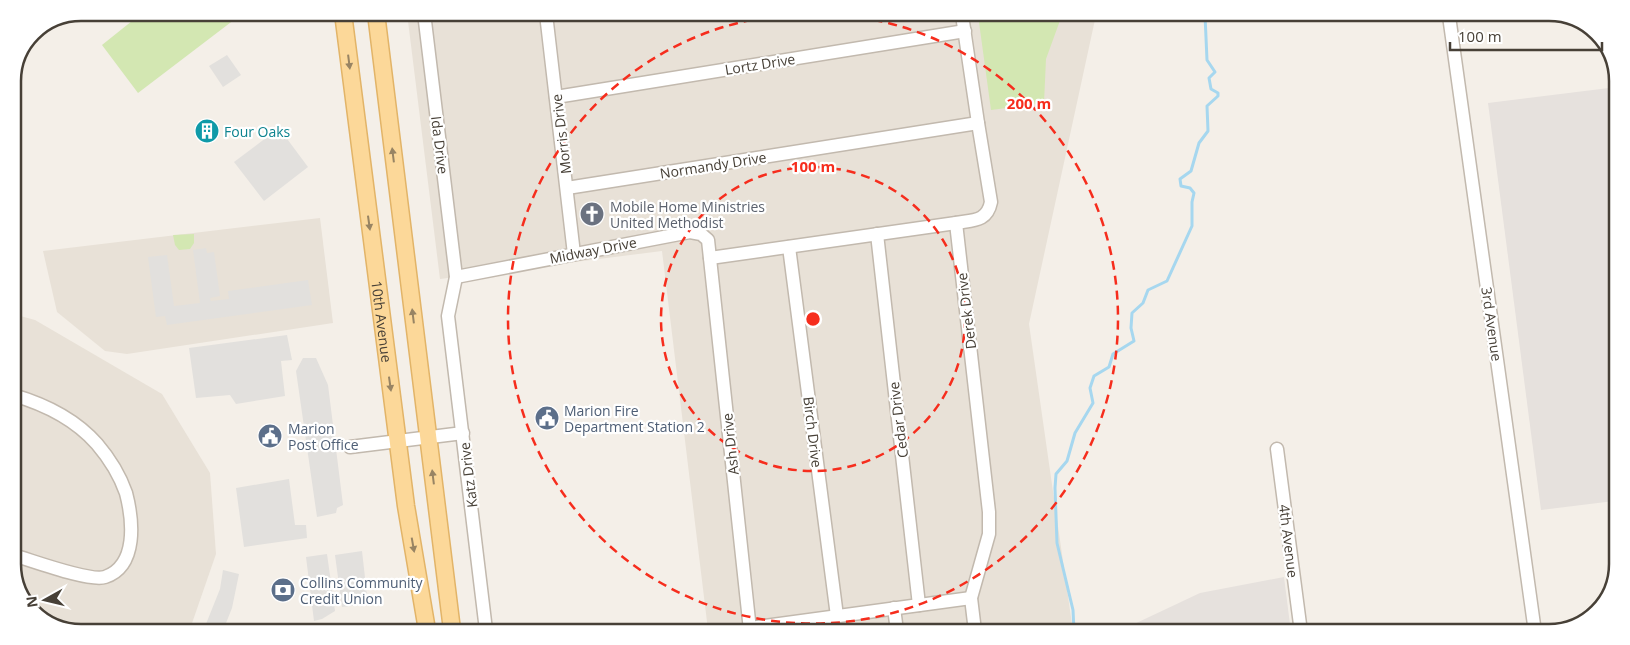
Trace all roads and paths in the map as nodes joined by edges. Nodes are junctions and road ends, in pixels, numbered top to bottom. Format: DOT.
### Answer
graph roads {
  1 [pos="344,21"];
  2 [pos="377,21"];
  3 [pos="425,21"];
  4 [pos="547,21"];
  5 [pos="963,21"];
  6 [pos="1450,21"];
  7 [pos="965,31"];
  8 [pos="556,97"];
  9 [pos="978,123"];
  10 [pos="567,188"];
  11 [pos="956,223"];
  12 [pos="877,234"];
  13 [pos="789,247"];
  14 [pos="574,254"];
  15 [pos="710,258"];
  16 [pos="456,277"];
  17 [pos="21,398"];
  18 [pos="463,432"];
  19 [pos="428,437"];
  20 [pos="398,441"];
  21 [pos="350,447"];
  22 [pos="1277,449"];
  23 [pos="21,557"];
  24 [pos="971,598"];
  25 [pos="920,605"];
  26 [pos="894,608"];
  27 [pos="837,616"];
  28 [pos="426,624"];
  29 [pos="451,624"];
  30 [pos="485,624"];
  31 [pos="749,624"];
  32 [pos="824,624"];
  33 [pos="895,624"];
  34 [pos="974,624"];
  35 [pos="1300,624"];
  36 [pos="1534,624"];
  1 -- 20 [label="main road, 10th Avenue, one-way"];
  19 -- 2 [label="main road, one-way"];
  3 -- 16 [label="street, Ida Drive"];
  4 -- 8 [label="street, Morris Drive"];
  5 -- 7 [label="street"];
  6 -- 36 [label="street, 3rd Avenue"];
  7 -- 8 [label="street, Lortz Drive"];
  7 -- 9 [label="street"];
  8 -- 10 [label="street, Morris Drive"];
  9 -- 10 [label="street, Normandy Drive"];
  9 -- 11 [label="street"];
  10 -- 14 [label="street, Morris Drive"];
  11 -- 12 [label="street"];
  11 -- 24 [label="street, Derek Drive"];
  12 -- 13 [label="street"];
  12 -- 25 [label="street, Cedar Drive"];
  13 -- 15 [label="street"];
  13 -- 27 [label="street, Birch Drive"];
  14 -- 15 [label="street, Midway Drive"];
  14 -- 16 [label="street, Midway Drive"];
  15 -- 31 [label="street, Ash Drive"];
  16 -- 18 [label="street"];
  17 -- 23 [label="street"];
  18 -- 19 [label="street, Katz Drive"];
  18 -- 30 [label="street, Katz Drive"];
  19 -- 20 [label="street, Katz Drive"];
  29 -- 19 [label="main road, one-way"];
  20 -- 21 [label="street, Katz Drive"];
  20 -- 28 [label="main road, 10th Avenue, one-way"];
  22 -- 35 [label="street, 4th Avenue"];
  24 -- 25 [label="street"];
  24 -- 34 [label="street, Derek Drive"];
  25 -- 26 [label="street"];
  26 -- 27 [label="street"];
  26 -- 33 [label="street"];
  27 -- 32 [label="street"];
}
